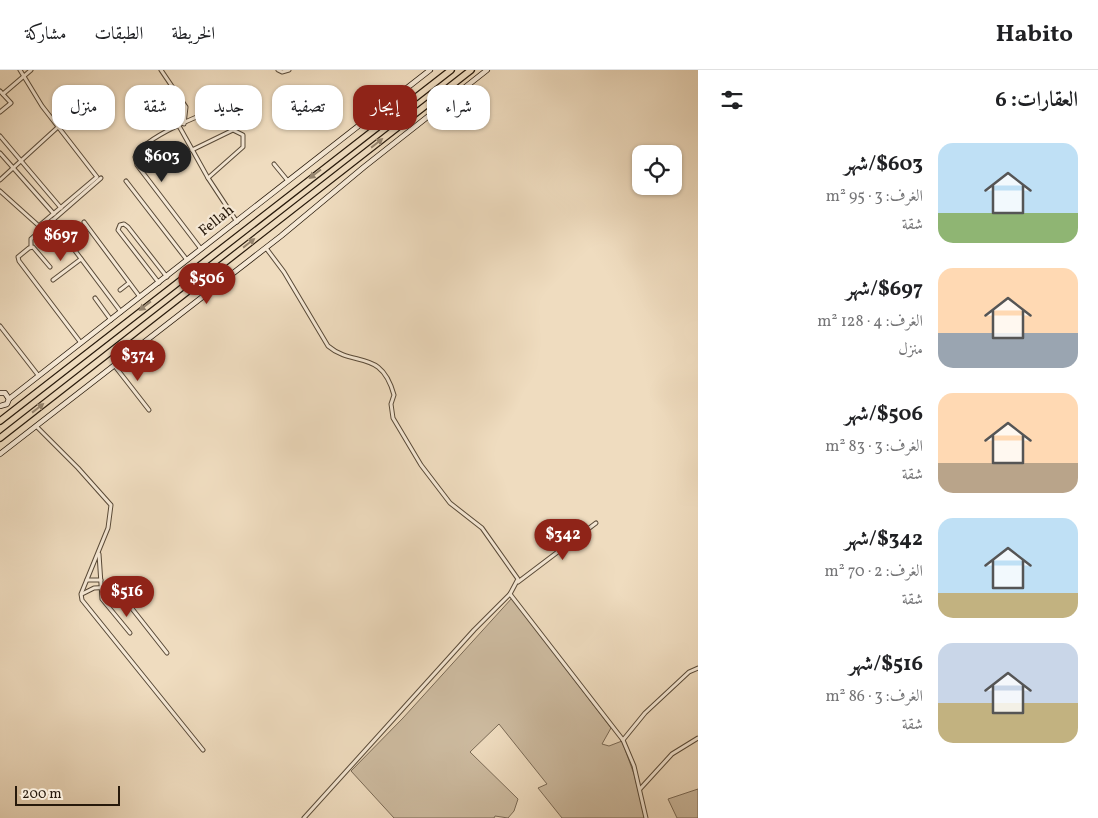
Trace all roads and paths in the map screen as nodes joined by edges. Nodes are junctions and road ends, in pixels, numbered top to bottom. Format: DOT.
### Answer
graph roads {
  1 [pos="20,70"];
  2 [pos="31,70"];
  3 [pos="161,70"];
  4 [pos="278,70"];
  5 [pos="289,70"];
  6 [pos="430,70"];
  7 [pos="451,70"];
  8 [pos="471,70"];
  9 [pos="487,70"];
  10 [pos="24,77"];
  11 [pos="171,85"];
  12 [pos="1,92"];
  13 [pos="0,112"];
  14 [pos="52,118"];
  15 [pos="55,130"];
  16 [pos="60,130"];
  17 [pos="168,130"];
  18 [pos="181,130"];
  19 [pos="0,136"];
  20 [pos="192,150"];
  21 [pos="0,153"];
  22 [pos="20,161"];
  23 [pos="274,164"];
  24 [pos="13,168"];
  25 [pos="101,178"];
  26 [pos="208,178"];
  27 [pos="0,180"];
  28 [pos="126,181"];
  29 [pos="288,181"];
  30 [pos="0,191"];
  31 [pos="61,209"];
  32 [pos="55,215"];
  33 [pos="52,220"];
  34 [pos="84,222"];
  35 [pos="237,222"];
  36 [pos="31,247"];
  37 [pos="266,248"];
  38 [pos="202,250"];
  39 [pos="81,258"];
  40 [pos="188,261"];
  41 [pos="50,267"];
  42 [pos="167,277"];
  43 [pos="52,280"];
  44 [pos="129,283"];
  45 [pos="159,283"];
  46 [pos="120,290"];
  47 [pos="95,298"];
  48 [pos="141,298"];
  49 [pos="121,312"];
  50 [pos="111,320"];
  51 [pos="0,326"];
  52 [pos="81,344"];
  53 [pos="113,365"];
  54 [pos="38,375"];
  55 [pos="18,390"];
  56 [pos="2,392"];
  57 [pos="9,399"];
  58 [pos="0,406"];
  59 [pos="149,410"];
  60 [pos="0,421"];
  61 [pos="36,426"];
  62 [pos="0,438"];
  63 [pos="0,454"];
  64 [pos="596,523"];
  65 [pos="98,553"];
  66 [pos="87,580"];
  67 [pos="101,580"];
  68 [pos="518,582"];
  69 [pos="101,589"];
  70 [pos="81,594"];
  71 [pos="510,594"];
  72 [pos="130,633"];
  73 [pos="167,653"];
  74 [pos="698,668"];
  75 [pos="698,738"];
  76 [pos="623,740"];
  77 [pos="203,750"];
  78 [pos="640,790"];
  79 [pos="304,818"];
  80 [pos="646,818"];
  1 -- 10 [label="street"];
  2 -- 10 [label="street"];
  3 -- 11 [label="street"];
  4 -- 5 [label="street"];
  6 -- 29 [label="street, Fellah"];
  7 -- 60 [label="highway, one-way"];
  62 -- 8 [label="highway, one-way"];
  9 -- 37 [label="street"];
  10 -- 12 [label="street"];
  10 -- 14 [label="street"];
  12 -- 13 [label="street"];
  15 -- 22 [label="street"];
  16 -- 31 [label="street"];
  17 -- 38 [label="street"];
  18 -- 20 [label="street"];
  19 -- 22 [label="street"];
  20 -- 26 [label="street"];
  20 -- 26 [label="street"];
  21 -- 24 [label="street"];
  22 -- 24 [label="street"];
  22 -- 31 [label="street"];
  23 -- 29 [label="street"];
  24 -- 27 [label="street"];
  24 -- 32 [label="street"];
  25 -- 31 [label="street"];
  26 -- 35 [label="street"];
  28 -- 40 [label="street"];
  29 -- 35 [label="street, Fellah"];
  30 -- 32 [label="street"];
  31 -- 32 [label="street"];
  32 -- 33 [label="street"];
  33 -- 36 [label="street"];
  33 -- 39 [label="street"];
  34 -- 44 [label="street"];
  35 -- 38 [label="street, Fellah"];
  36 -- 41 [label="street"];
  36 -- 52 [label="street"];
  37 -- 53 [label="street"];
  37 -- 68 [label="street"];
  38 -- 40 [label="street, Fellah"];
  39 -- 43 [label="street"];
  39 -- 49 [label="street"];
  40 -- 42 [label="street, Fellah"];
  42 -- 45 [label="street, Fellah"];
  42 -- 45 [label="street"];
  44 -- 46 [label="street"];
  44 -- 48 [label="street"];
  45 -- 48 [label="street, Fellah"];
  47 -- 50 [label="street"];
  48 -- 49 [label="street, Fellah"];
  49 -- 50 [label="street, Fellah"];
  50 -- 52 [label="street, Fellah"];
  51 -- 54 [label="street"];
  52 -- 54 [label="street, Fellah"];
  53 -- 59 [label="street"];
  53 -- 61 [label="street"];
  54 -- 55 [label="street, Fellah"];
  55 -- 56 [label="street, Fellah"];
  55 -- 57 [label="street, Fellah"];
  56 -- 57 [label="street, Fellah"];
  57 -- 58 [label="street, Fellah"];
  61 -- 63 [label="street"];
  61 -- 65 [label="street"];
  64 -- 68 [label="street"];
  65 -- 66 [label="street"];
  65 -- 67 [label="street"];
  66 -- 67 [label="street"];
  66 -- 70 [label="street"];
  67 -- 69 [label="street"];
  68 -- 71 [label="street"];
  69 -- 70 [label="street"];
  69 -- 72 [label="street"];
  69 -- 73 [label="street"];
  70 -- 77 [label="street"];
  71 -- 76 [label="street"];
  71 -- 79 [label="street"];
  74 -- 76 [label="street"];
  75 -- 78 [label="street"];
  76 -- 78 [label="street"];
  78 -- 80 [label="street"];
}
